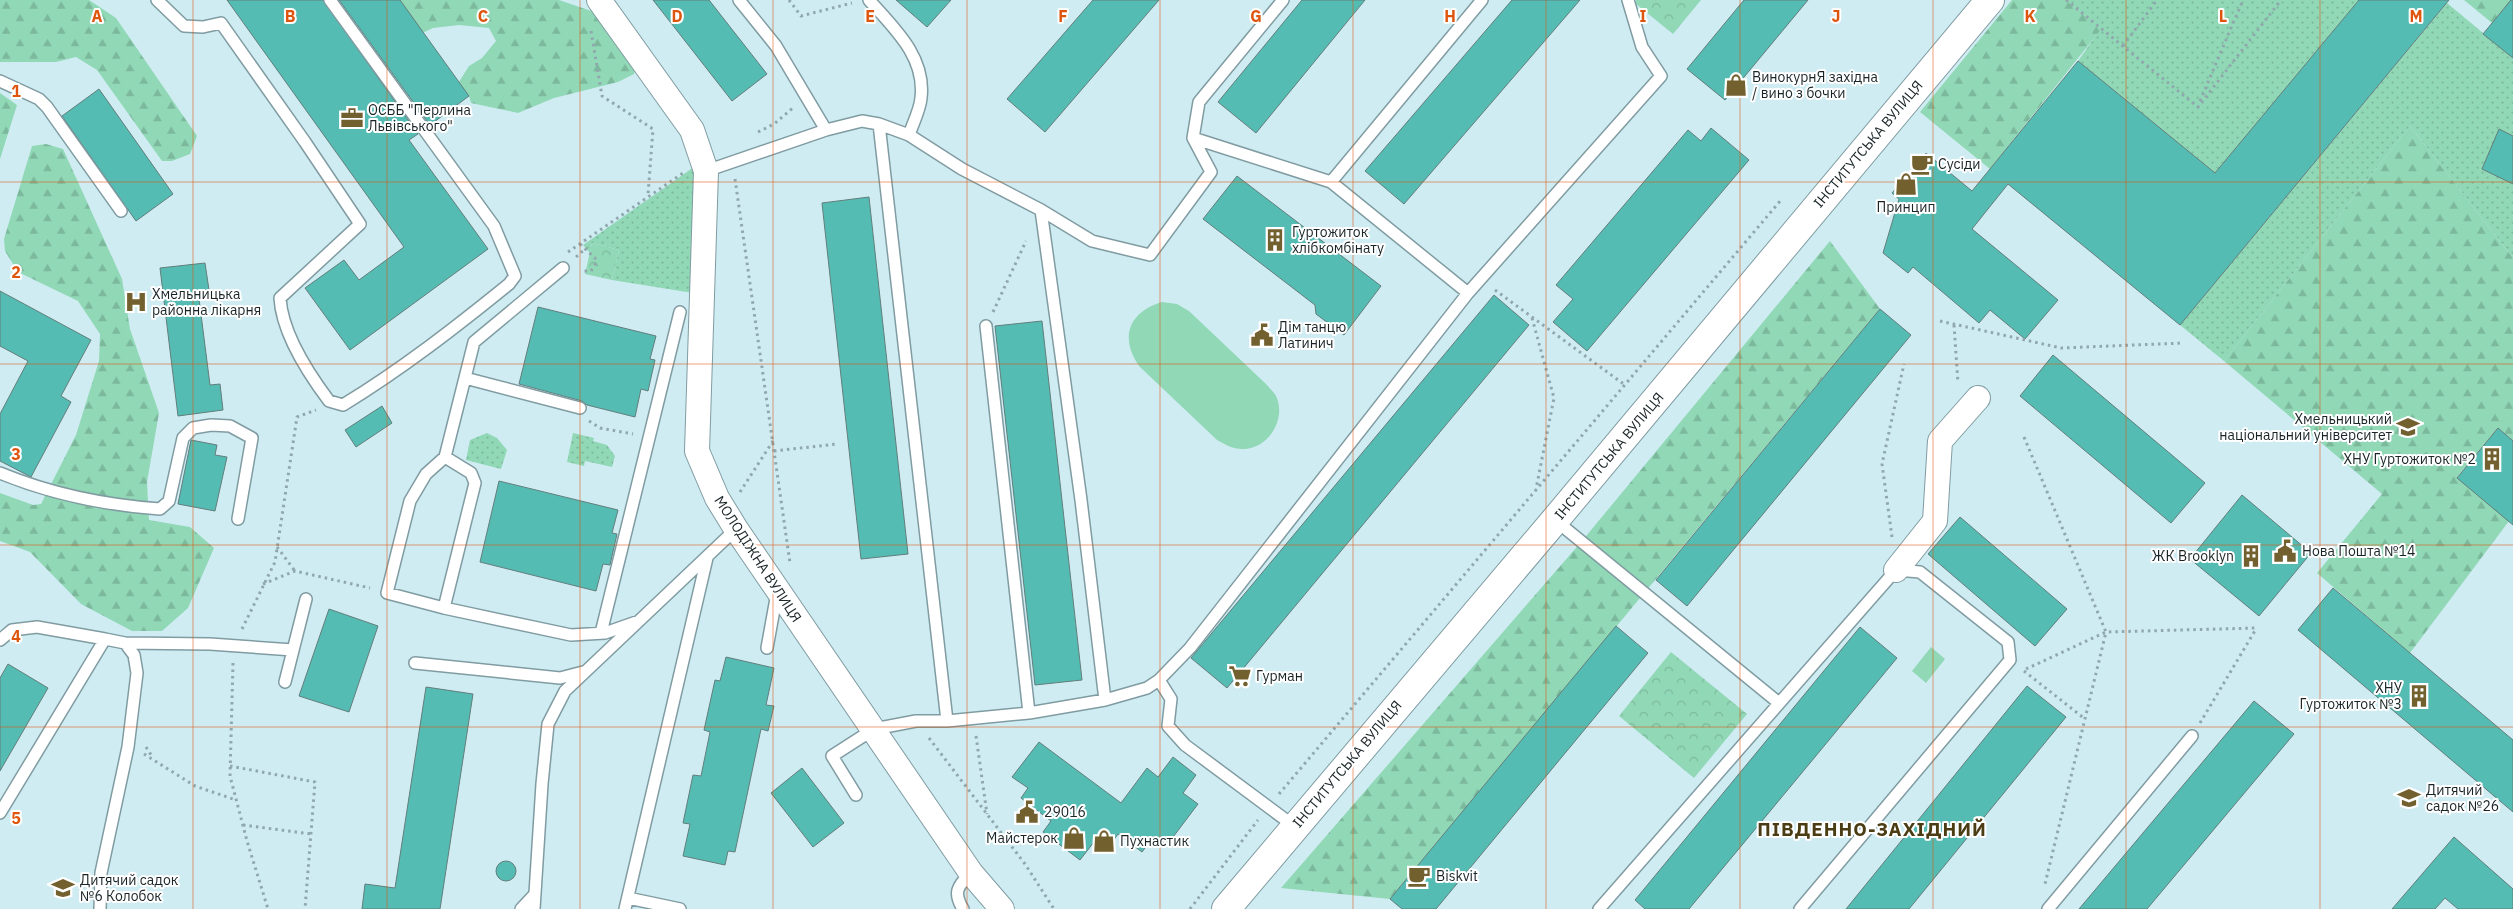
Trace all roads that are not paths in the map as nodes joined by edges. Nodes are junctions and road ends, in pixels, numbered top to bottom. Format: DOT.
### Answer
graph roads {
  1 [pos="157,0"];
  2 [pos="330,0"];
  3 [pos="599,0"];
  4 [pos="740,0"];
  5 [pos="869,0"];
  6 [pos="1283,0"];
  7 [pos="1482,0"];
  8 [pos="1628,0"];
  9 [pos="1990,0"];
  10 [pos="0,81"];
  11 [pos="879,124"];
  12 [pos="826,130"];
  13 [pos="909,135"];
  14 [pos="1193,138"];
  15 [pos="704,166"];
  16 [pos="1331,182"];
  17 [pos="1041,210"];
  18 [pos="121,211"];
  19 [pos="563,268"];
  20 [pos="1468,293"];
  21 [pos="680,312"];
  22 [pos="986,326"];
  23 [pos="465,378"];
  24 [pos="1968,392"];
  25 [pos="580,408"];
  26 [pos="445,457"];
  27 [pos="0,473"];
  28 [pos="238,518"];
  29 [pos="1555,520"];
  30 [pos="731,522"];
  31 [pos="707,558"];
  32 [pos="1896,570"];
  33 [pos="777,591"];
  34 [pos="306,599"];
  35 [pos="444,608"];
  36 [pos="640,621"];
  37 [pos="601,633"];
  38 [pos="104,639"];
  39 [pos="0,640"];
  40 [pos="125,643"];
  41 [pos="767,648"];
  42 [pos="293,650"];
  43 [pos="415,663"];
  44 [pos="585,672"];
  45 [pos="1159,680"];
  46 [pos="284,682"];
  47 [pos="1105,700"];
  48 [pos="1779,703"];
  49 [pos="1029,713"];
  50 [pos="947,721"];
  51 [pos="874,729"];
  52 [pos="2192,736"];
  53 [pos="856,794"];
  54 [pos="0,813"];
  55 [pos="1294,826"];
  56 [pos="971,873"];
  57 [pos="535,894"];
  58 [pos="626,904"];
  59 [pos="100,909"];
  60 [pos="521,909"];
  61 [pos="534,909"];
  62 [pos="680,909"];
  63 [pos="964,909"];
  64 [pos="1002,909"];
  65 [pos="1228,909"];
  66 [pos="1599,909"];
  67 [pos="1800,909"];
  68 [pos="2048,909"];
  1 -- 2 [label="lane"];
  3 -- 15 [label="street, МОЛОДІЖНА ВУЛИЦЯ"];
  4 -- 12 [label="lane"];
  5 -- 13 [label="lane"];
  6 -- 14 [label="lane"];
  7 -- 16 [label="lane"];
  8 -- 20 [label="lane"];
  9 -- 29 [label="street, ІНСТИТУТСЬКА ВУЛИЦЯ"];
  10 -- 18 [label="lane"];
  11 -- 12 [label="lane"];
  11 -- 13 [label="lane"];
  11 -- 50 [label="lane"];
  12 -- 15 [label="lane"];
  13 -- 17 [label="lane"];
  14 -- 16 [label="lane"];
  14 -- 17 [label="lane"];
  15 -- 30 [label="street, МОЛОДІЖНА ВУЛИЦЯ"];
  16 -- 20 [label="lane"];
  17 -- 47 [label="lane"];
  19 -- 23 [label="lane"];
  20 -- 45 [label="lane"];
  21 -- 37 [label="lane"];
  22 -- 49 [label="lane"];
  23 -- 25 [label="lane"];
  23 -- 26 [label="lane"];
  24 -- 32 [label="street"];
  26 -- 35 [label="lane"];
  26 -- 35 [label="lane"];
  27 -- 28 [label="lane"];
  29 -- 48 [label="lane"];
  29 -- 55 [label="street, ІНСТИТУТСЬКА ВУЛИЦЯ"];
  30 -- 31 [label="lane"];
  30 -- 33 [label="street, МОЛОДІЖНА ВУЛИЦЯ"];
  31 -- 36 [label="lane"];
  31 -- 58 [label="lane"];
  32 -- 48 [label="lane"];
  32 -- 67 [label="lane"];
  33 -- 41 [label="lane"];
  33 -- 51 [label="street, МОЛОДІЖНА ВУЛИЦЯ"];
  34 -- 42 [label="lane"];
  35 -- 37 [label="lane"];
  36 -- 37 [label="lane"];
  36 -- 44 [label="lane"];
  38 -- 39 [label="lane"];
  38 -- 40 [label="lane"];
  38 -- 54 [label="lane"];
  40 -- 42 [label="lane"];
  40 -- 59 [label="lane"];
  42 -- 46 [label="lane"];
  43 -- 44 [label="lane"];
  44 -- 57 [label="lane"];
  45 -- 47 [label="lane"];
  45 -- 55 [label="lane"];
  47 -- 49 [label="lane"];
  48 -- 66 [label="lane"];
  49 -- 50 [label="lane"];
  50 -- 51 [label="lane"];
  51 -- 53 [label="lane"];
  51 -- 56 [label="street, МОЛОДІЖНА ВУЛИЦЯ"];
  52 -- 68 [label="lane"];
  55 -- 65 [label="street, ІНСТИТУТСЬКА ВУЛИЦЯ"];
  56 -- 63 [label="lane"];
  56 -- 64 [label="street, МОЛОДІЖНА ВУЛИЦЯ"];
  57 -- 60 [label="lane"];
  57 -- 61 [label="lane"];
  58 -- 62 [label="lane"];
}
